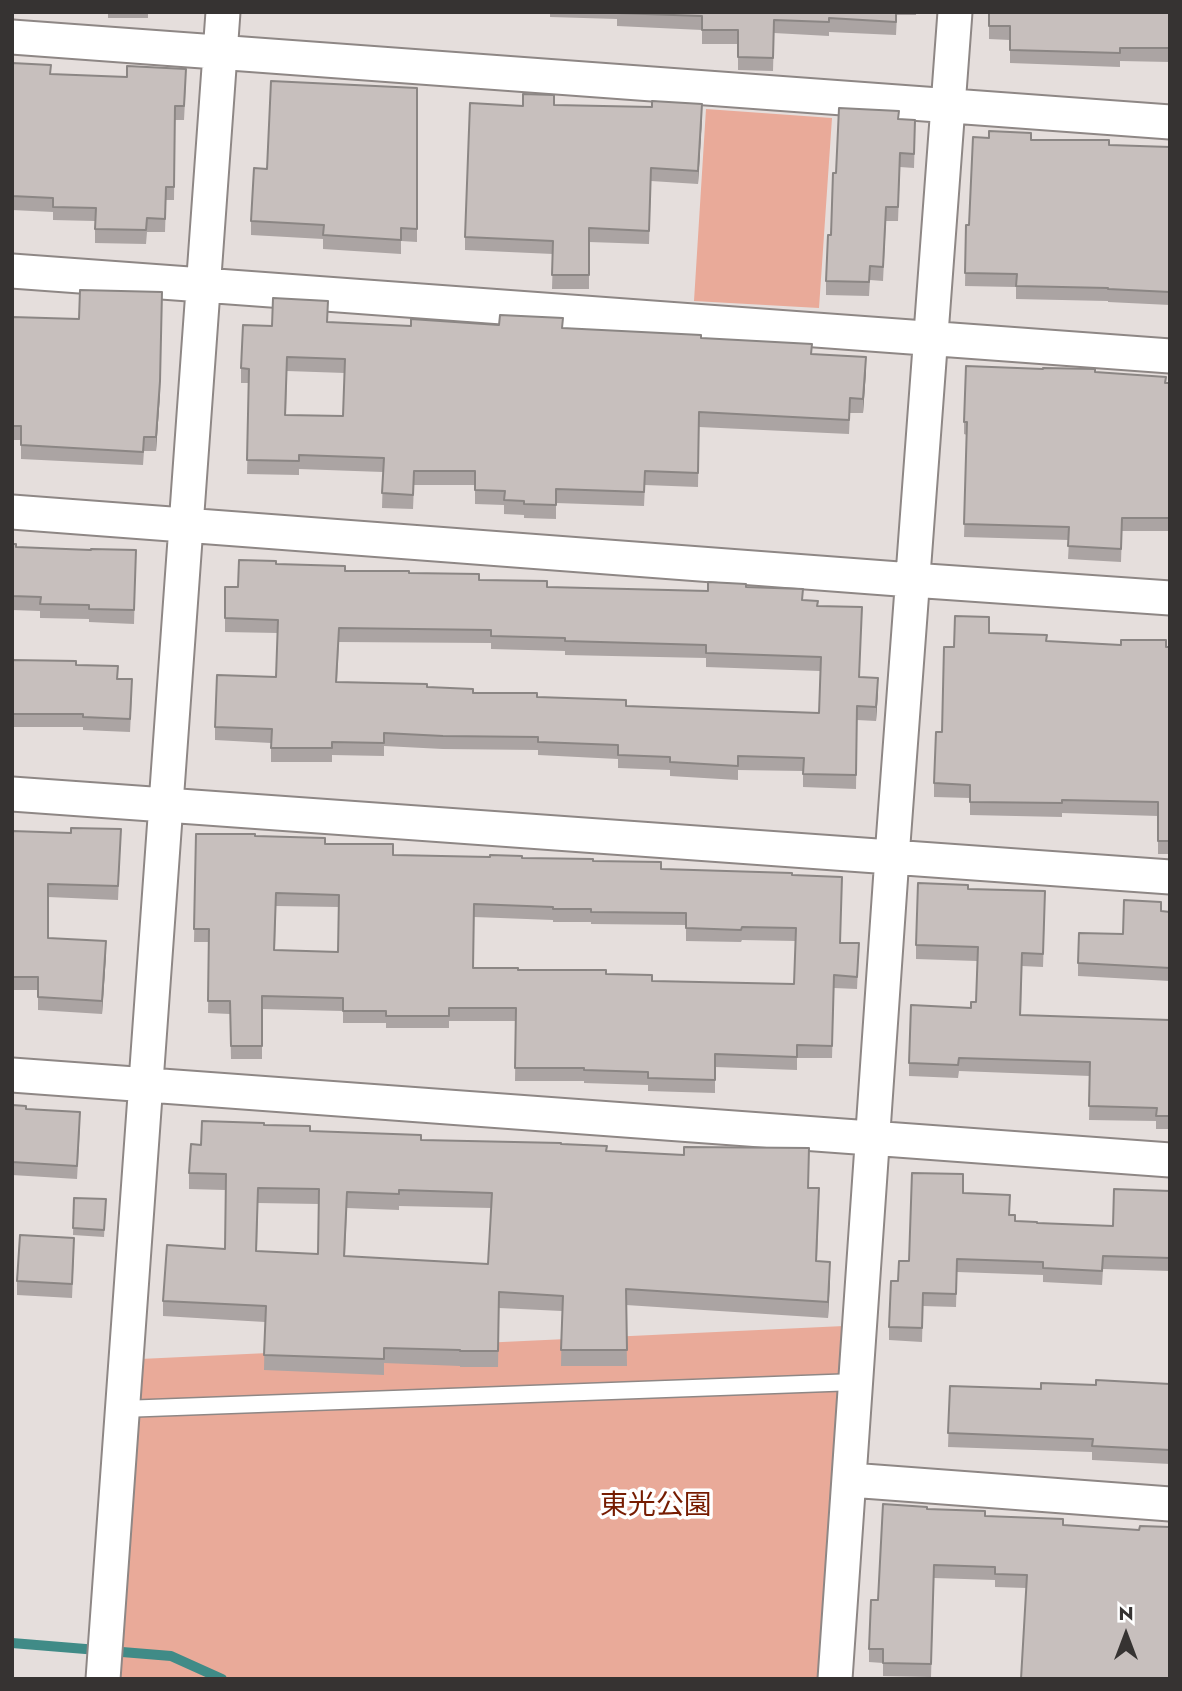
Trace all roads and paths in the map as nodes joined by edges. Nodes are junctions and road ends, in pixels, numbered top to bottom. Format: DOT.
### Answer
graph roads {
  1 [pos="223,12"];
  2 [pos="955,12"];
  3 [pos="12,37"];
  4 [pos="220,52"];
  5 [pos="949,106"];
  6 [pos="1170,122"];
  7 [pos="12,271"];
  8 [pos="203,286"];
  9 [pos="931,339"];
  10 [pos="1170,356"];
  11 [pos="12,512"];
  12 [pos="186,524"];
  13 [pos="912,580"];
  14 [pos="1170,598"];
  15 [pos="12,794"];
  16 [pos="166,806"];
  17 [pos="892,857"];
  18 [pos="1170,877"];
  19 [pos="12,1075"];
  20 [pos="146,1085"];
  21 [pos="872,1139"];
  22 [pos="1170,1160"];
  23 [pos="856,1382"];
  24 [pos="122,1409"];
  25 [pos="850,1480"];
  26 [pos="1170,1504"];
  27 [pos="103,1679"];
  28 [pos="835,1679"];
  1 -- 4 [label="street"];
  2 -- 5 [label="street"];
  3 -- 4 [label="street"];
  4 -- 5 [label="street"];
  4 -- 8 [label="street"];
  5 -- 6 [label="street"];
  5 -- 9 [label="street"];
  7 -- 8 [label="street"];
  8 -- 9 [label="street"];
  8 -- 12 [label="street"];
  9 -- 10 [label="street"];
  9 -- 13 [label="street"];
  11 -- 12 [label="street"];
  12 -- 13 [label="street"];
  12 -- 16 [label="street"];
  13 -- 14 [label="street"];
  13 -- 17 [label="street"];
  15 -- 16 [label="street"];
  16 -- 17 [label="street"];
  16 -- 20 [label="street"];
  17 -- 18 [label="street"];
  17 -- 21 [label="street"];
  19 -- 20 [label="street"];
  20 -- 21 [label="street"];
  20 -- 24 [label="street"];
  21 -- 22 [label="street"];
  21 -- 23 [label="street"];
  23 -- 24 [label="lane"];
  23 -- 25 [label="street"];
  24 -- 27 [label="street"];
  25 -- 26 [label="street"];
  25 -- 28 [label="street"];
}
